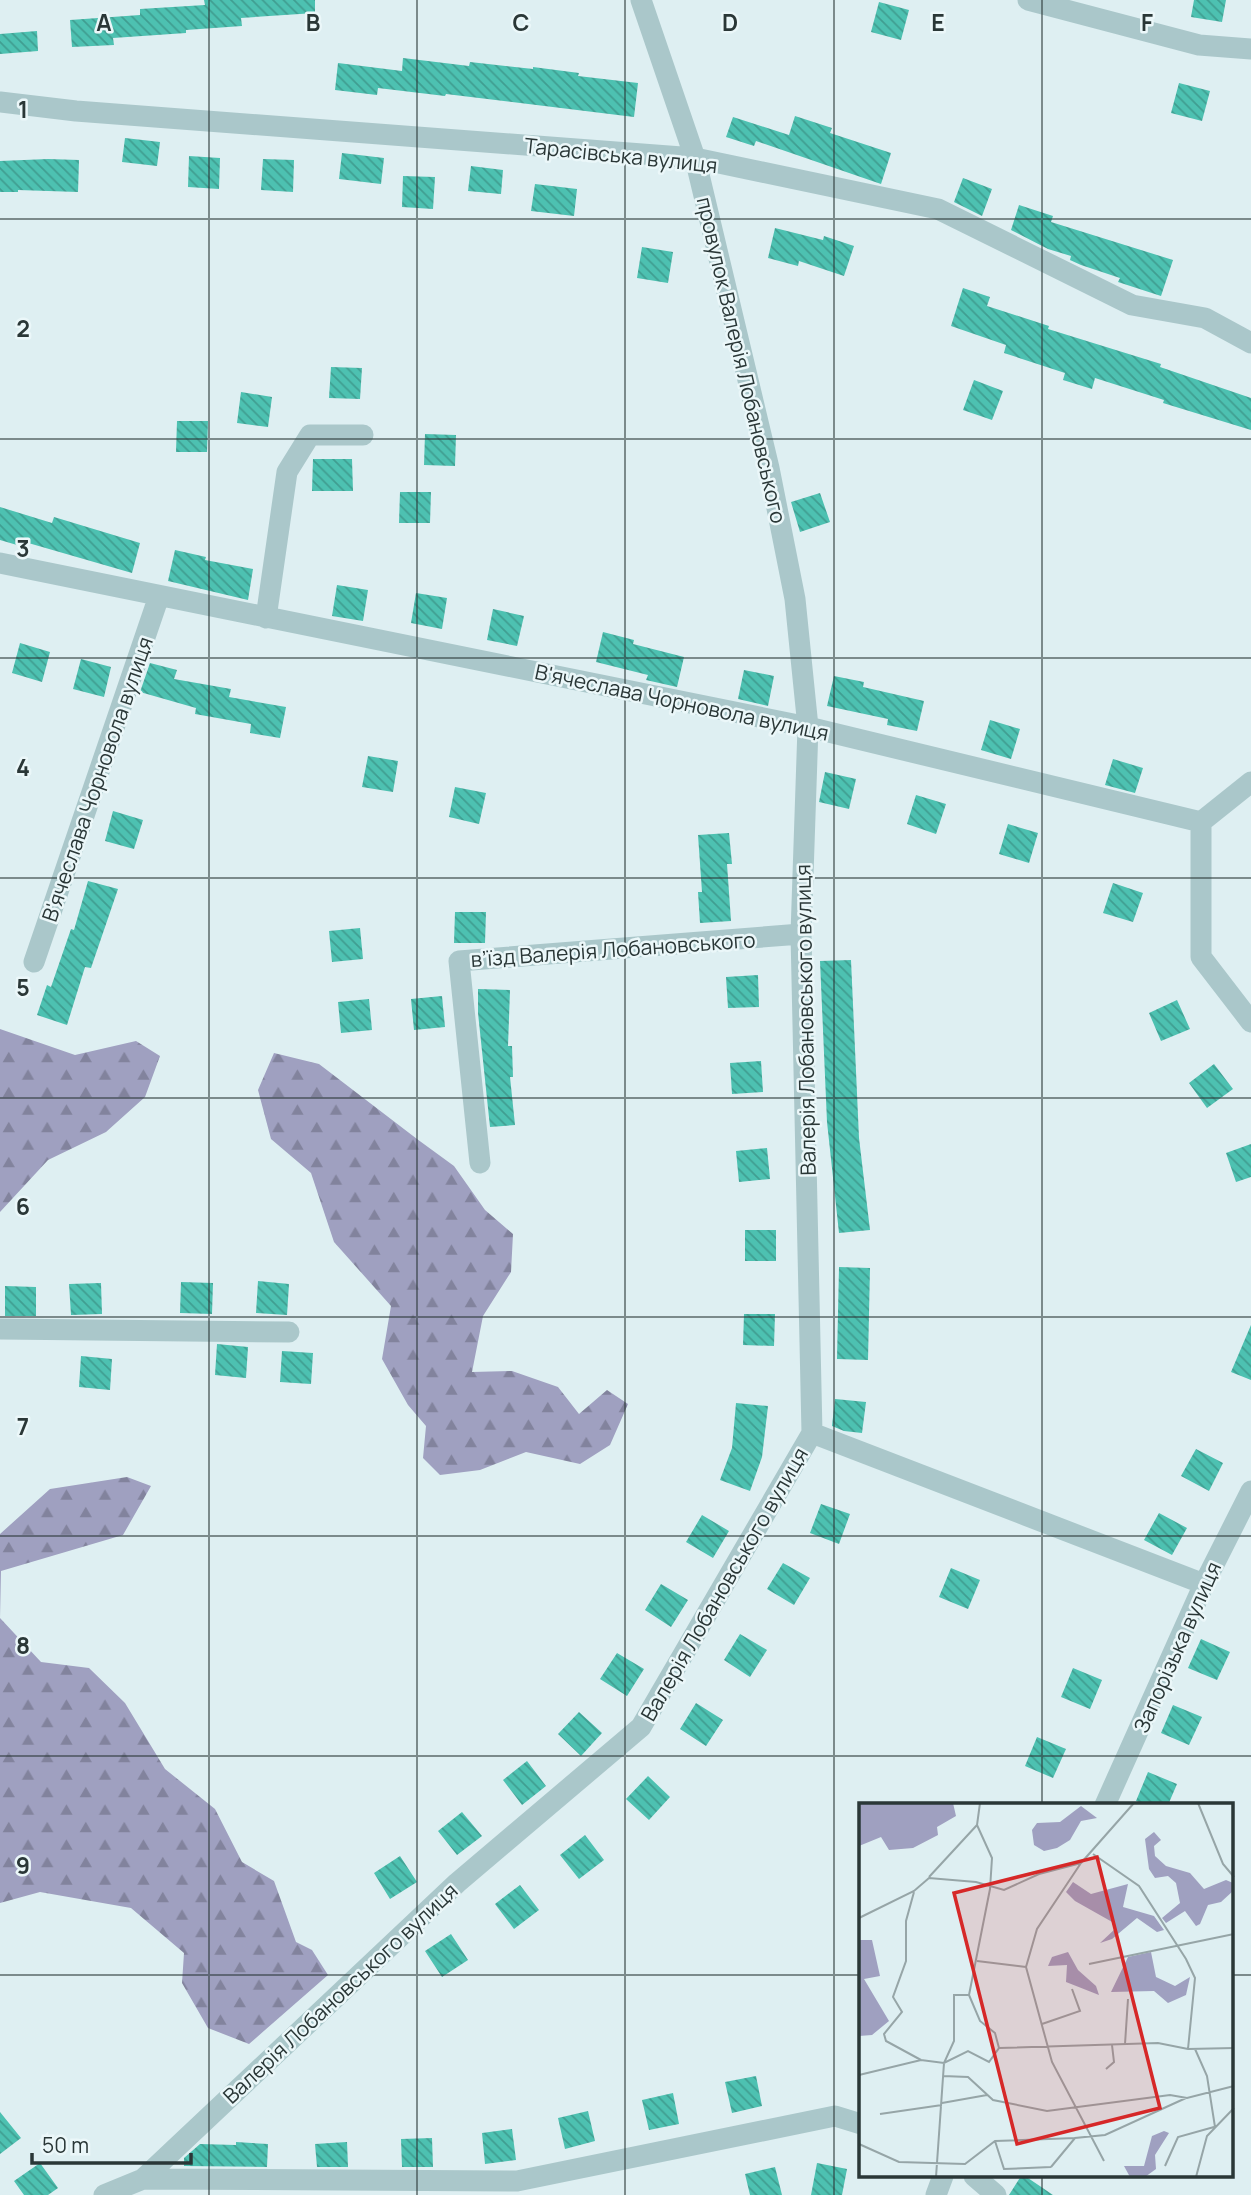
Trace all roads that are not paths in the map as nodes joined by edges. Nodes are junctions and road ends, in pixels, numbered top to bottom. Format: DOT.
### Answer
graph roads {
  1 [pos="641,0"];
  2 [pos="1028,0"];
  3 [pos="1251,49"];
  4 [pos="0,102"];
  5 [pos="695,158"];
  6 [pos="1251,343"];
  7 [pos="363,435"];
  8 [pos="0,563"];
  9 [pos="159,596"];
  10 [pos="266,618"];
  11 [pos="807,727"];
  12 [pos="1251,782"];
  13 [pos="1201,822"];
  14 [pos="801,934"];
  15 [pos="34,962"];
  16 [pos="1251,1022"];
  17 [pos="480,1163"];
  18 [pos="0,1329"];
  19 [pos="289,1332"];
  20 [pos="812,1433"];
  21 [pos="1251,1491"];
  22 [pos="1204,1584"];
  23 [pos="1106,1803"];
  24 [pos="859,2123"];
  25 [pos="942,2178"];
  26 [pos="976,2178"];
  27 [pos="143,2179"];
  28 [pos="104,2195"];
  29 [pos="936,2195"];
  30 [pos="996,2195"];
  1 -- 5 [label="street, провулок Валерія Лобановського"];
  2 -- 3 [label="street"];
  4 -- 5 [label="street, Тарасівська вулиця"];
  5 -- 6 [label="street, Тарасівська вулиця"];
  5 -- 11 [label="street, провулок Валерія Лобановського"];
  7 -- 10 [label="street"];
  8 -- 9 [label="street, В'ячеслава Чорновола вулиця"];
  9 -- 10 [label="street, В'ячеслава Чорновола вулиця"];
  9 -- 15 [label="street, В'ячеслава Чорновола вулиця"];
  10 -- 11 [label="street, В'ячеслава Чорновола вулиця"];
  11 -- 13 [label="street, В'ячеслава Чорновола вулиця"];
  11 -- 14 [label="street, Валерія Лобановського вулиця"];
  12 -- 13 [label="street"];
  13 -- 16 [label="street"];
  14 -- 17 [label="street, в’їзд Валерія Лобановського"];
  14 -- 20 [label="street, Валерія Лобановського вулиця"];
  18 -- 19 [label="street"];
  20 -- 22 [label="street"];
  20 -- 27 [label="street, Валерія Лобановського вулиця"];
  21 -- 22 [label="street, Запорізька вулиця"];
  22 -- 23 [label="street, Запорізька вулиця"];
  24 -- 27 [label="street"];
  25 -- 29 [label="street"];
  26 -- 30 [label="street"];
  27 -- 28 [label="street"];
}
